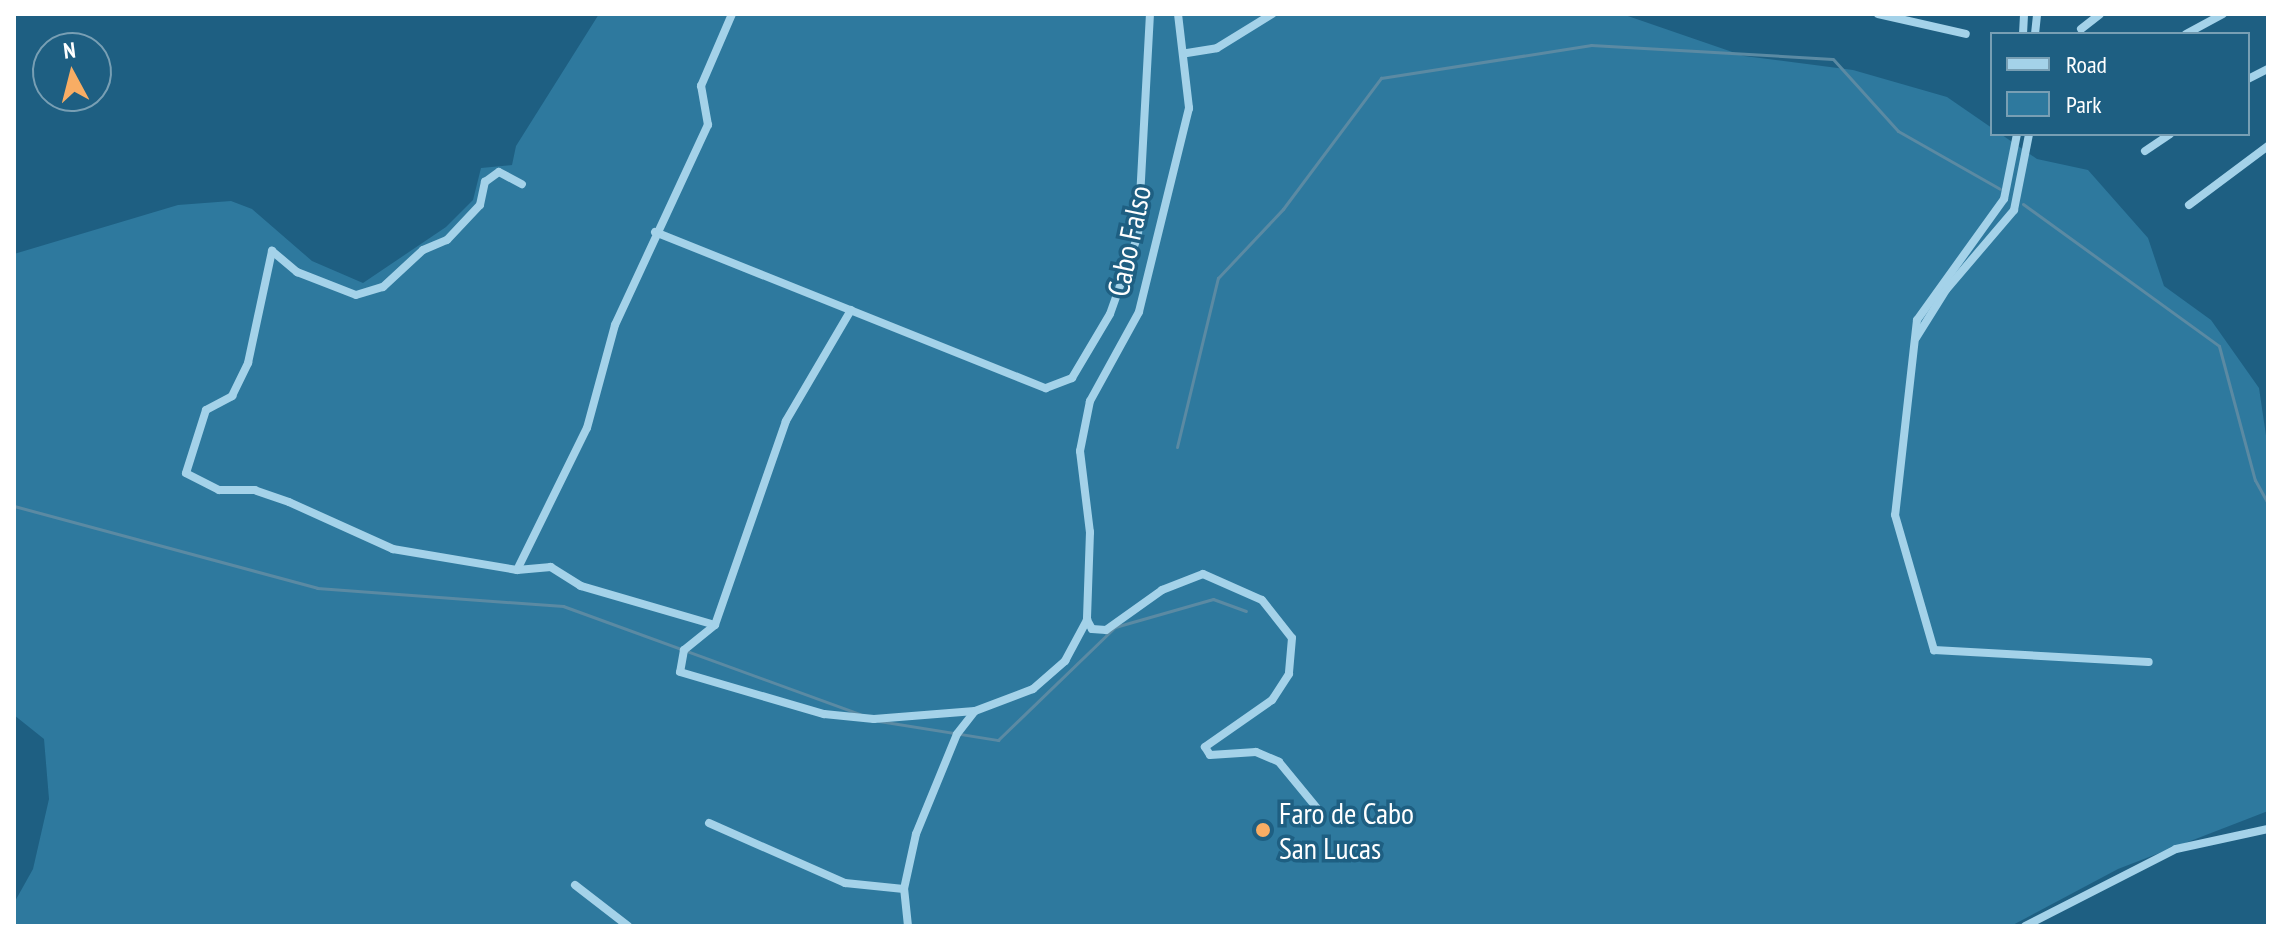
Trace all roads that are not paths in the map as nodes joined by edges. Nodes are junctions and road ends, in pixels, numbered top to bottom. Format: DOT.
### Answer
graph roads {
  1 [pos="732,14"];
  2 [pos="1150,14"];
  3 [pos="1178,14"];
  4 [pos="1272,14"];
  5 [pos="1878,14"];
  6 [pos="2100,14"];
  7 [pos="2223,14"];
  8 [pos="2081,29"];
  9 [pos="2190,32"];
  10 [pos="1966,34"];
  11 [pos="1187,53"];
  12 [pos="2268,69"];
  13 [pos="2250,78"];
  14 [pos="2017,136"];
  15 [pos="2029,136"];
  16 [pos="2167,136"];
  17 [pos="2268,146"];
  18 [pos="2145,151"];
  19 [pos="2012,178"];
  20 [pos="2026,178"];
  21 [pos="522,184"];
  22 [pos="2189,205"];
  23 [pos="1997,212"];
  24 [pos="2008,219"];
  25 [pos="655,232"];
  26 [pos="851,310"];
  27 [pos="1916,338"];
  28 [pos="517,570"];
  29 [pos="1087,620"];
  30 [pos="715,625"];
  31 [pos="2149,662"];
  32 [pos="975,711"];
  33 [pos="941,714"];
  34 [pos="957,734"];
  35 [pos="1321,813"];
  36 [pos="709,823"];
  37 [pos="2268,829"];
  38 [pos="575,885"];
  39 [pos="904,889"];
  40 [pos="628,926"];
  41 [pos="908,926"];
  42 [pos="2025,926"];
  1 -- 25 [label="street"];
  2 -- 26 [label="street"];
  3 -- 11 [label="street, Cabo Falso"];
  4 -- 11 [label="street"];
  5 -- 10 [label="street"];
  6 -- 8 [label="street"];
  7 -- 9 [label="street"];
  11 -- 29 [label="street, Cabo Falso"];
  12 -- 13 [label="street"];
  14 -- 19 [label="street"];
  15 -- 20 [label="street"];
  16 -- 18 [label="street"];
  17 -- 22 [label="street"];
  19 -- 20 [label="street"];
  19 -- 23 [label="street"];
  20 -- 24 [label="street"];
  21 -- 28 [label="street"];
  23 -- 24 [label="street"];
  23 -- 27 [label="street"];
  24 -- 27 [label="street"];
  25 -- 26 [label="street"];
  25 -- 28 [label="street"];
  26 -- 30 [label="street"];
  27 -- 31 [label="street"];
  28 -- 30 [label="street"];
  29 -- 32 [label="street, Cabo Falso"];
  29 -- 35 [label="street"];
  30 -- 33 [label="street, Cabo Falso"];
  32 -- 33 [label="street, Cabo Falso"];
  32 -- 34 [label="street"];
  33 -- 34 [label="street"];
  34 -- 39 [label="street"];
  36 -- 39 [label="street"];
  37 -- 42 [label="street"];
  38 -- 40 [label="street"];
  39 -- 41 [label="street"];
}
